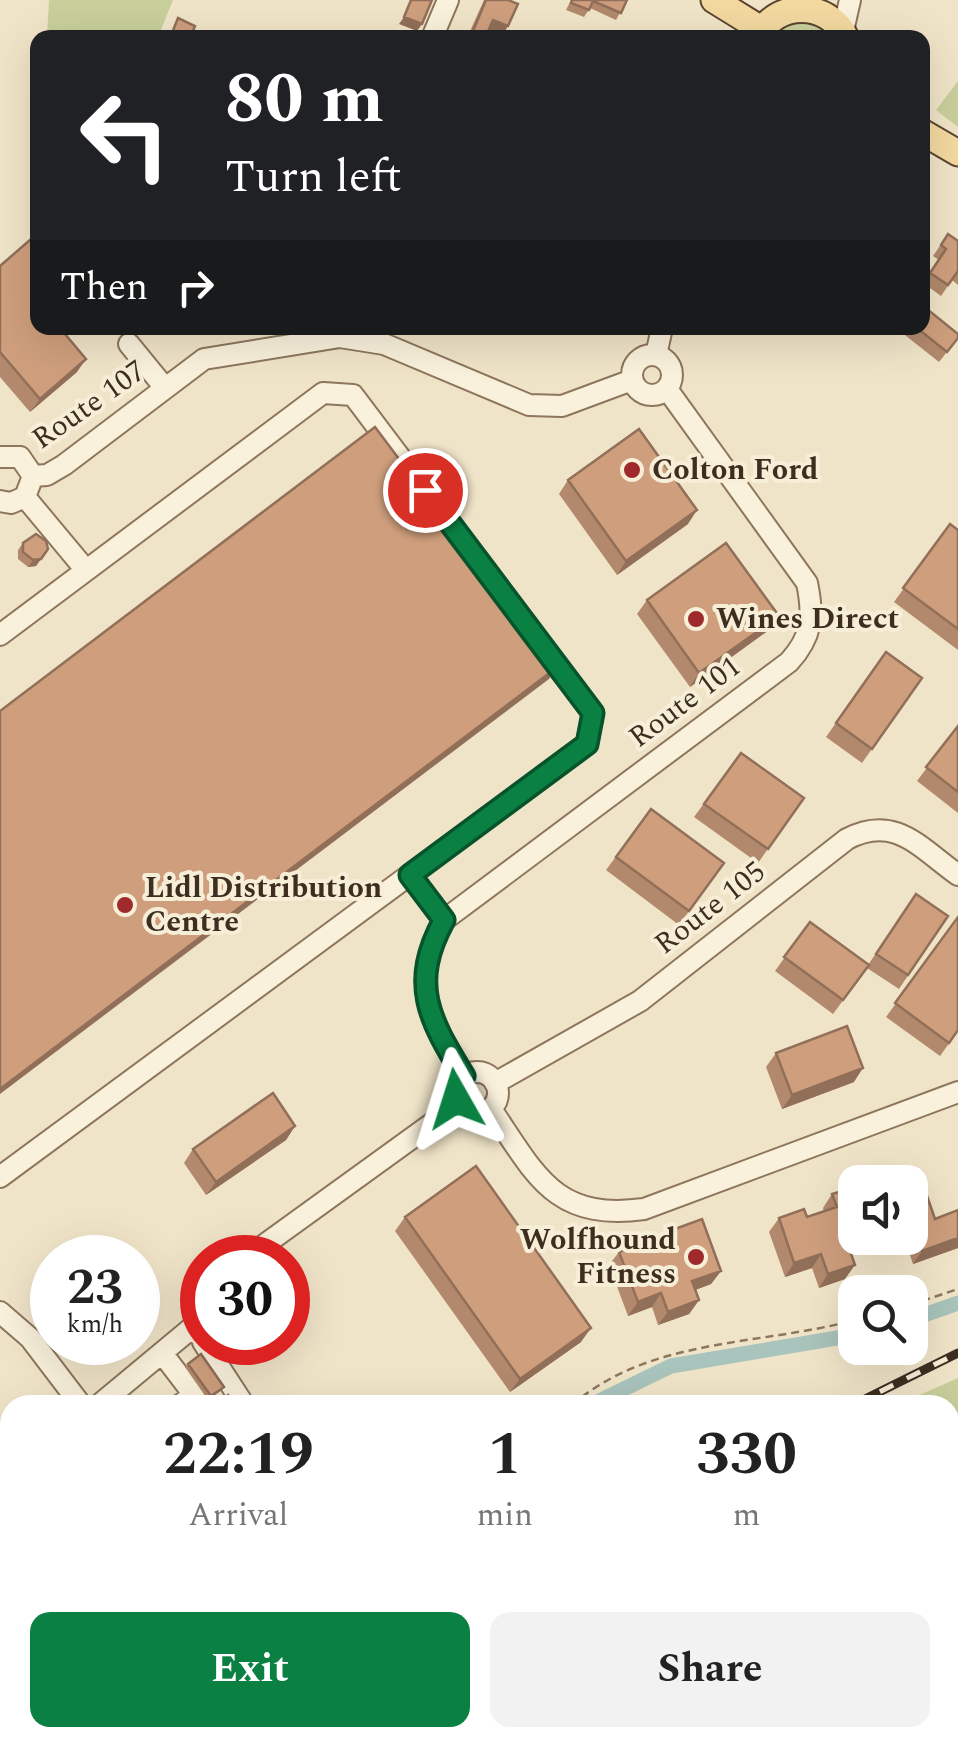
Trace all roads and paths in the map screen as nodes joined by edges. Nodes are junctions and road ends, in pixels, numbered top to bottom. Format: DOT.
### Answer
graph roads {
  1 [pos="448,0"];
  2 [pos="714,0"];
  3 [pos="850,0"];
  4 [pos="795,3"];
  5 [pos="435,30"];
  6 [pos="756,30"];
  7 [pos="762,30"];
  8 [pos="841,30"];
  9 [pos="845,30"];
  10 [pos="930,137"];
  11 [pos="958,154"];
  12 [pos="660,335"];
  13 [pos="129,344"];
  14 [pos="656,355"];
  15 [pos="632,380"];
  16 [pos="165,388"];
  17 [pos="667,389"];
  18 [pos="0,458"];
  19 [pos="33,476"];
  20 [pos="25,497"];
  21 [pos="0,501"];
  22 [pos="85,569"];
  23 [pos="0,635"];
  24 [pos="410,875"];
  25 [pos="958,875"];
  26 [pos="444,920"];
  27 [pos="464,1076"];
  28 [pos="495,1083"];
  29 [pos="958,1092"];
  30 [pos="459,1104"];
  31 [pos="491,1108"];
  32 [pos="0,1177"];
  33 [pos="278,1235"];
  34 [pos="958,1289"];
  35 [pos="928,1299"];
  36 [pos="0,1312"];
  37 [pos="838,1323"];
  38 [pos="180,1345"];
  39 [pos="162,1353"];
  40 [pos="218,1365"];
  41 [pos="73,1395"];
  42 [pos="125,1395"];
  43 [pos="194,1395"];
  44 [pos="238,1395"];
  45 [pos="584,1395"];
  1 -- 5 [label="street"];
  2 -- 6 [label="main road"];
  3 -- 9 [label="street"];
  4 -- 7 [label="main road"];
  4 -- 8 [label="main road"];
  10 -- 11 [label="main road"];
  12 -- 14 [label="street"];
  13 -- 16 [label="street"];
  14 -- 15 [label="street"];
  14 -- 17 [label="street"];
  15 -- 16 [label="street, Route 107"];
  15 -- 17 [label="street"];
  16 -- 19 [label="street, Route 107"];
  17 -- 26 [label="street, Route 101"];
  18 -- 19 [label="street"];
  19 -- 20 [label="street"];
  20 -- 21 [label="street"];
  20 -- 22 [label="street"];
  22 -- 23 [label="street"];
  22 -- 24 [label="street"];
  24 -- 26 [label="street"];
  24 -- 32 [label="street"];
  25 -- 28 [label="street, Route 105"];
  26 -- 27 [label="street"];
  27 -- 28 [label="street"];
  27 -- 30 [label="street"];
  28 -- 31 [label="street"];
  29 -- 31 [label="street"];
  30 -- 31 [label="street"];
  30 -- 33 [label="street"];
  34 -- 35 [label="path"];
  36 -- 41 [label="street"];
  37 -- 45 [label="path"];
  38 -- 39 [label="street"];
  39 -- 42 [label="street"];
  39 -- 43 [label="street"];
  40 -- 44 [label="street"];
}
